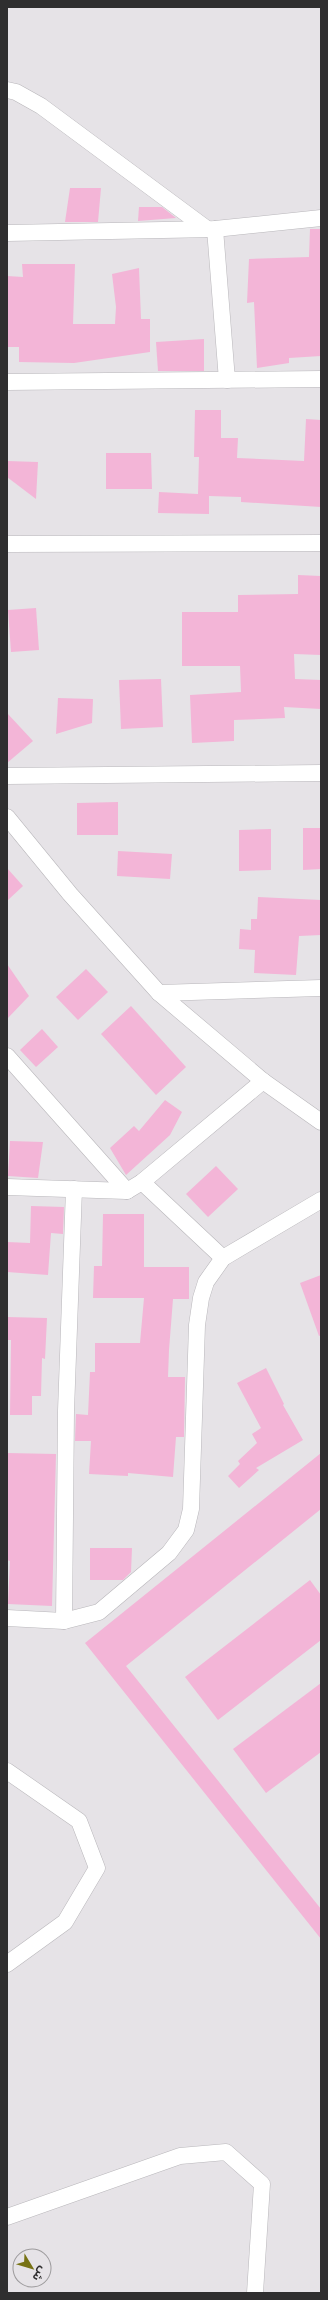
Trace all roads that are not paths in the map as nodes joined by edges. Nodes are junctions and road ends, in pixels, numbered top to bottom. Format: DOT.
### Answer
graph roads {
  1 [pos="7,90"];
  2 [pos="321,218"];
  3 [pos="211,229"];
  4 [pos="7,233"];
  5 [pos="321,379"];
  6 [pos="227,380"];
  7 [pos="7,382"];
  8 [pos="321,543"];
  9 [pos="7,544"];
  10 [pos="321,773"];
  11 [pos="7,776"];
  12 [pos="7,817"];
  13 [pos="321,988"];
  14 [pos="159,993"];
  15 [pos="7,1056"];
  16 [pos="263,1081"];
  17 [pos="321,1122"];
  18 [pos="142,1182"];
  19 [pos="7,1187"];
  20 [pos="74,1189"];
  21 [pos="127,1191"];
  22 [pos="321,1200"];
  23 [pos="223,1258"];
  24 [pos="7,1618"];
  25 [pos="64,1621"];
  26 [pos="7,1771"];
  27 [pos="7,1964"];
  28 [pos="7,2217"];
  29 [pos="255,2293"];
  1 -- 3 [label="street"];
  2 -- 3 [label="street"];
  3 -- 4 [label="street"];
  3 -- 6 [label="street"];
  5 -- 6 [label="street"];
  6 -- 7 [label="street"];
  8 -- 9 [label="street"];
  10 -- 11 [label="street"];
  12 -- 14 [label="street"];
  13 -- 14 [label="street"];
  14 -- 16 [label="street"];
  15 -- 21 [label="street"];
  16 -- 17 [label="street"];
  16 -- 18 [label="street"];
  18 -- 21 [label="street"];
  18 -- 23 [label="street"];
  19 -- 20 [label="street"];
  20 -- 21 [label="street"];
  20 -- 25 [label="street"];
  22 -- 23 [label="street"];
  23 -- 25 [label="street"];
  24 -- 25 [label="street"];
  26 -- 27 [label="street"];
  28 -- 29 [label="street"];
}
